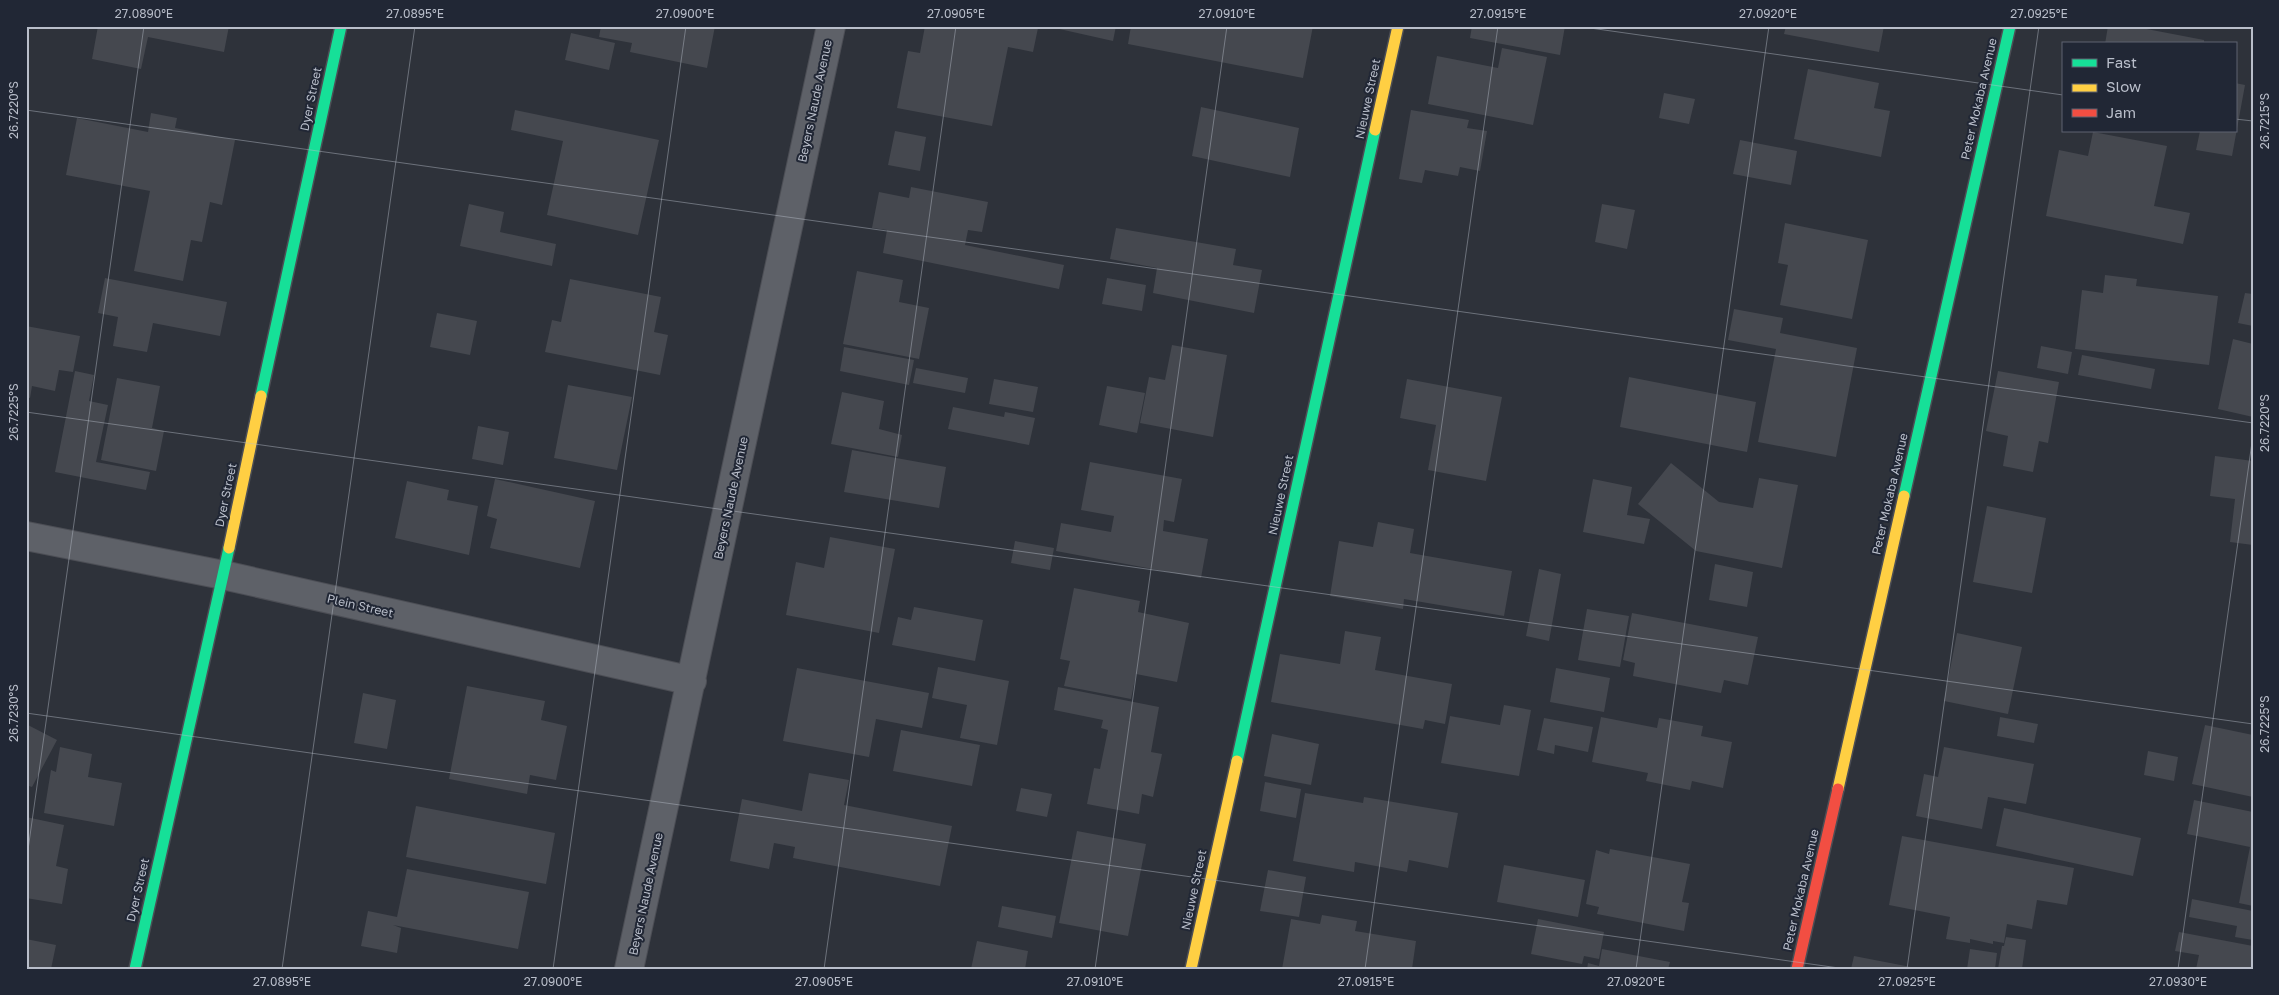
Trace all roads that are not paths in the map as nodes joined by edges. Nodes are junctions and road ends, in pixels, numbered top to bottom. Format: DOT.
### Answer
graph roads {
  1 [pos="341,26"];
  2 [pos="831,26"];
  3 [pos="1398,26"];
  4 [pos="2010,26"];
  5 [pos="26,536"];
  6 [pos="223,575"];
  7 [pos="692,681"];
  8 [pos="135,969"];
  9 [pos="630,969"];
  10 [pos="1191,969"];
  11 [pos="1797,969"];
  1 -- 6 [label="street, Dyer Street"];
  2 -- 7 [label="street, Beyers Naude Avenue"];
  3 -- 10 [label="street, Nieuwe Street"];
  4 -- 11 [label="street, Peter Mokaba Avenue"];
  5 -- 6 [label="street, Plein Street"];
  6 -- 7 [label="street, Plein Street"];
  6 -- 8 [label="street, Dyer Street"];
  7 -- 9 [label="street, Beyers Naude Avenue"];
}
